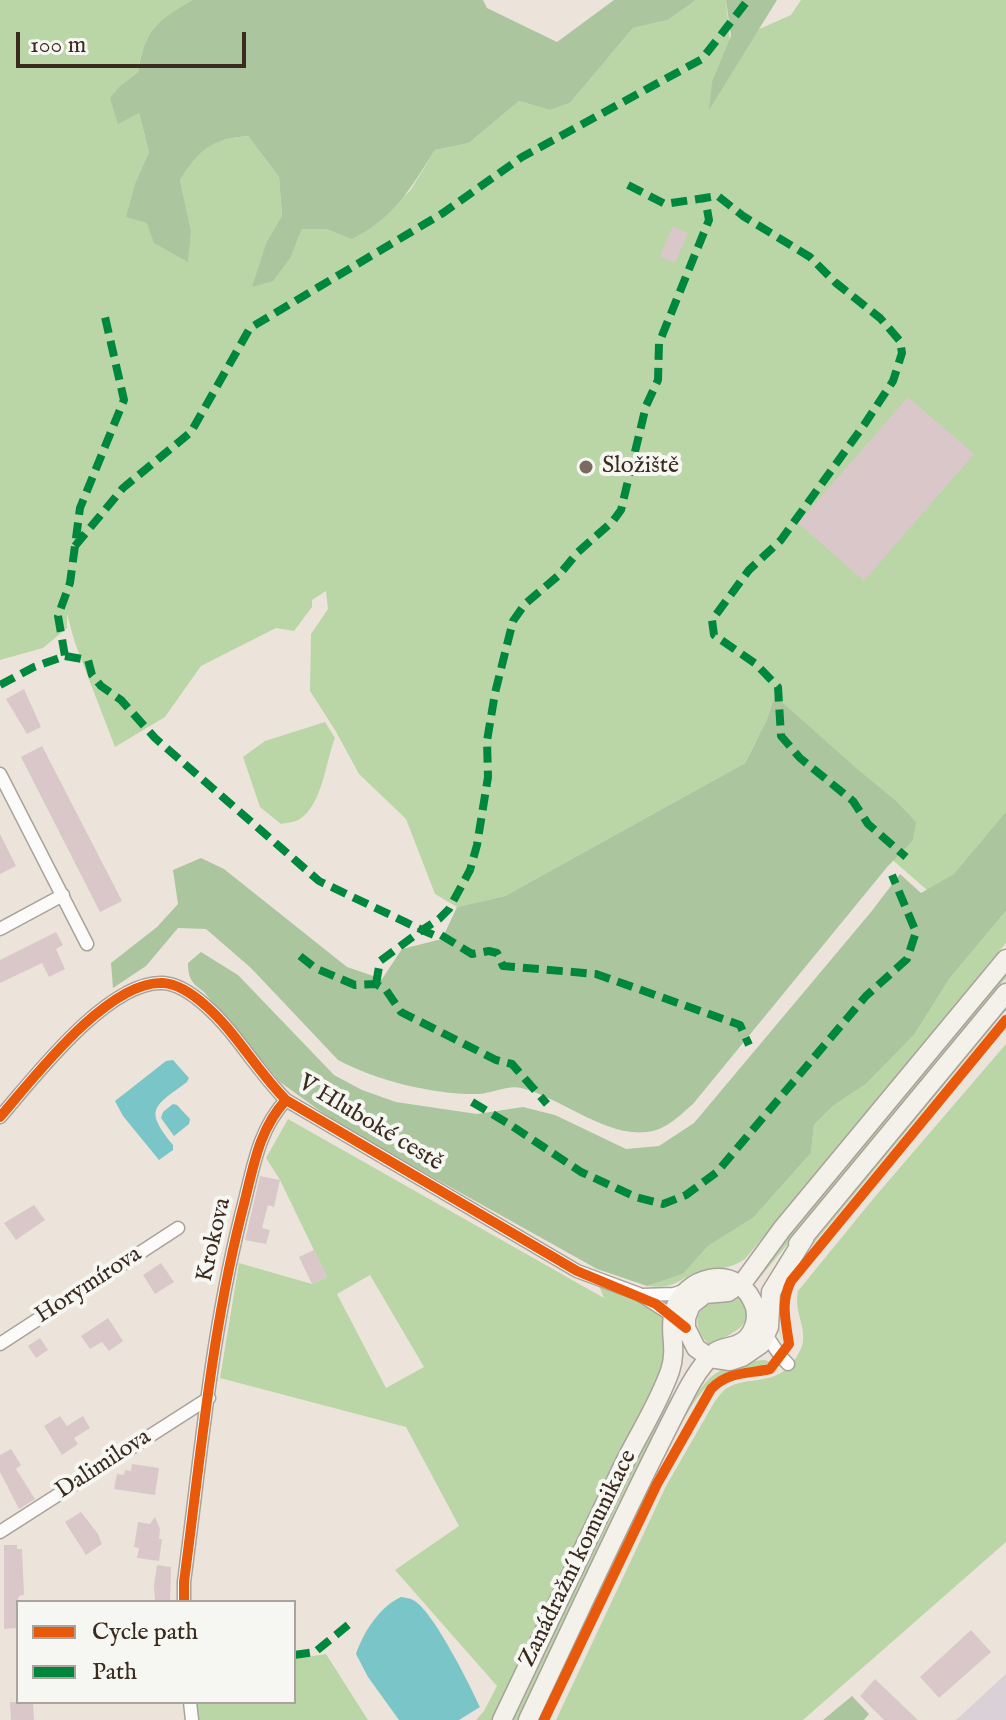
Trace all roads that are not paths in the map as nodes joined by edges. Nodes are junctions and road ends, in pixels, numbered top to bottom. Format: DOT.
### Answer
graph roads {
  1 [pos="0,774"];
  2 [pos="63,895"];
  3 [pos="0,929"];
  4 [pos="87,944"];
  5 [pos="1006,959"];
  6 [pos="1006,993"];
  7 [pos="286,1100"];
  8 [pos="0,1117"];
  9 [pos="178,1228"];
  10 [pos="782,1229"];
  11 [pos="805,1237"];
  12 [pos="722,1278"];
  13 [pos="739,1285"];
  14 [pos="686,1290"];
  15 [pos="639,1294"];
  16 [pos="755,1311"];
  17 [pos="682,1327"];
  18 [pos="767,1335"];
  19 [pos="0,1344"];
  20 [pos="777,1354"];
  21 [pos="742,1357"];
  22 [pos="716,1360"];
  23 [pos="788,1364"];
  24 [pos="209,1398"];
  25 [pos="659,1400"];
  26 [pos="0,1516"];
  27 [pos="4,1530"];
  28 [pos="184,1600"];
  29 [pos="502,1720"];
  30 [pos="528,1720"];
  1 -- 2 [label="street"];
  2 -- 3 [label="street"];
  2 -- 4 [label="street"];
  5 -- 10 [label="main road"];
  6 -- 11 [label="main road"];
  7 -- 8 [label="street, V Hluboké cestě"];
  7 -- 15 [label="street, V Hluboké cestě"];
  7 -- 24 [label="street, Krokova"];
  9 -- 19 [label="street, Horymírova"];
  10 -- 12 [label="main road"];
  10 -- 13 [label="main road"];
  11 -- 16 [label="main road"];
  11 -- 18 [label="main road"];
  12 -- 13 [label="main road"];
  12 -- 14 [label="main road"];
  13 -- 16 [label="main road"];
  13 -- 17 [label="main road"];
  14 -- 15 [label="street, V Hluboké cestě"];
  14 -- 17 [label="main road"];
  15 -- 17 [label="street, V Hluboké cestě"];
  16 -- 18 [label="street"];
  16 -- 22 [label="main road"];
  17 -- 22 [label="main road"];
  17 -- 25 [label="main road, Zanádražní komunikace"];
  17 -- 25 [label="main road, Zanádražní komunikace"];
  18 -- 20 [label="street"];
  18 -- 21 [label="main road"];
  20 -- 21 [label="street"];
  20 -- 23 [label="street"];
  21 -- 22 [label="main road"];
  22 -- 30 [label="main road, Zanádražní komunikace"];
  24 -- 27 [label="street, Dalimilova"];
  24 -- 28 [label="street, Krokova"];
  25 -- 29 [label="main road, Zanádražní komunikace"];
  26 -- 27 [label="street"];
}
